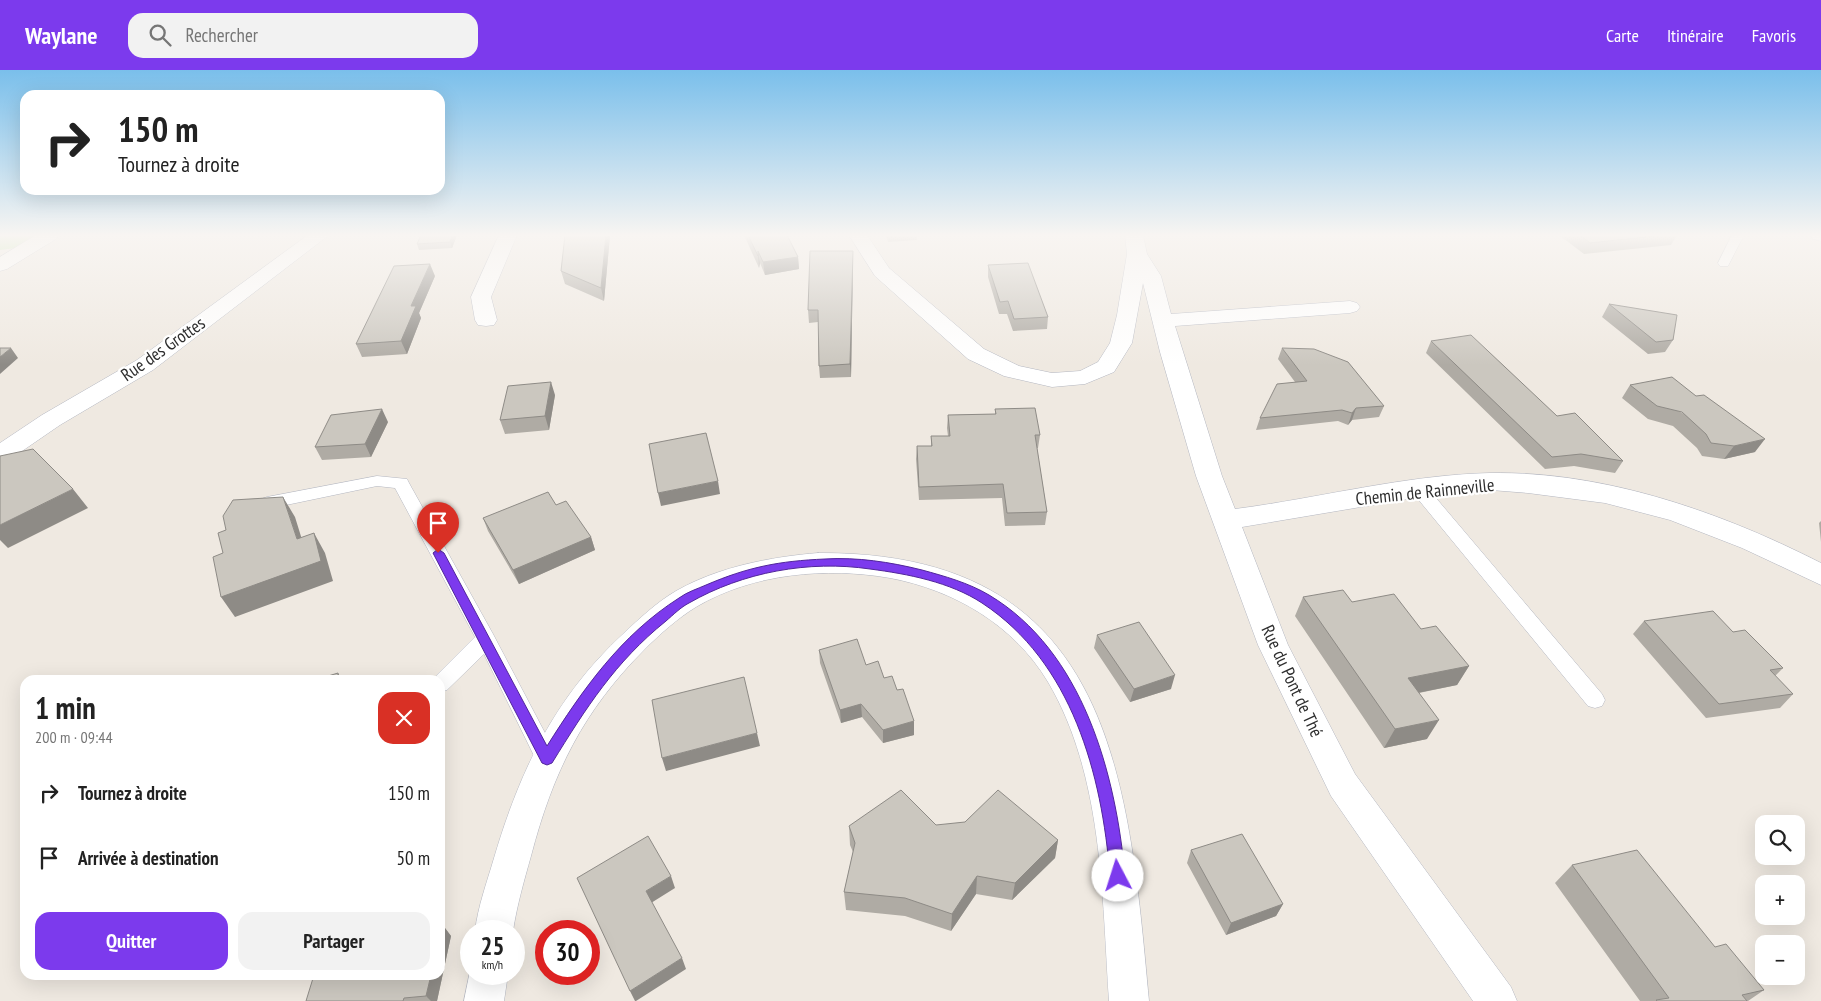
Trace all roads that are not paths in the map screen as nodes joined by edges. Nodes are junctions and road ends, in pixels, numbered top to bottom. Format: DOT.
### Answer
graph roads {
  1 [pos="262,278"];
  2 [pos="489,278"];
  3 [pos="889,278"];
  4 [pos="1132,278"];
  5 [pos="1152,278"];
  6 [pos="1350,307"];
  7 [pos="486,320"];
  8 [pos="1165,322"];
  9 [pos="0,454"];
  10 [pos="1419,489"];
  11 [pos="267,503"];
  12 [pos="1225,520"];
  13 [pos="1821,574"];
  14 [pos="486,639"];
  15 [pos="445,679"];
  16 [pos="1596,700"];
  17 [pos="547,759"];
  18 [pos="496,920"];
  19 [pos="486,985"];
  20 [pos="484,1001"];
  21 [pos="1129,1001"];
  22 [pos="1497,1001"];
  1 -- 9 [label="street, Rue des Grottes"];
  2 -- 7 [label="street"];
  3 -- 4 [label="street"];
  5 -- 8 [label="street, Rue du Pont de Thé"];
  6 -- 8 [label="street"];
  8 -- 12 [label="street, Rue du Pont de Thé"];
  10 -- 12 [label="street, Chemin de Rainneville"];
  10 -- 13 [label="street, Chemin de Rainneville"];
  10 -- 16 [label="lane"];
  11 -- 14 [label="lane"];
  12 -- 22 [label="street, Rue du Pont de Thé"];
  14 -- 15 [label="lane"];
  14 -- 17 [label="lane"];
  17 -- 18 [label="street"];
  17 -- 21 [label="street"];
  19 -- 20 [label="street"];
}
